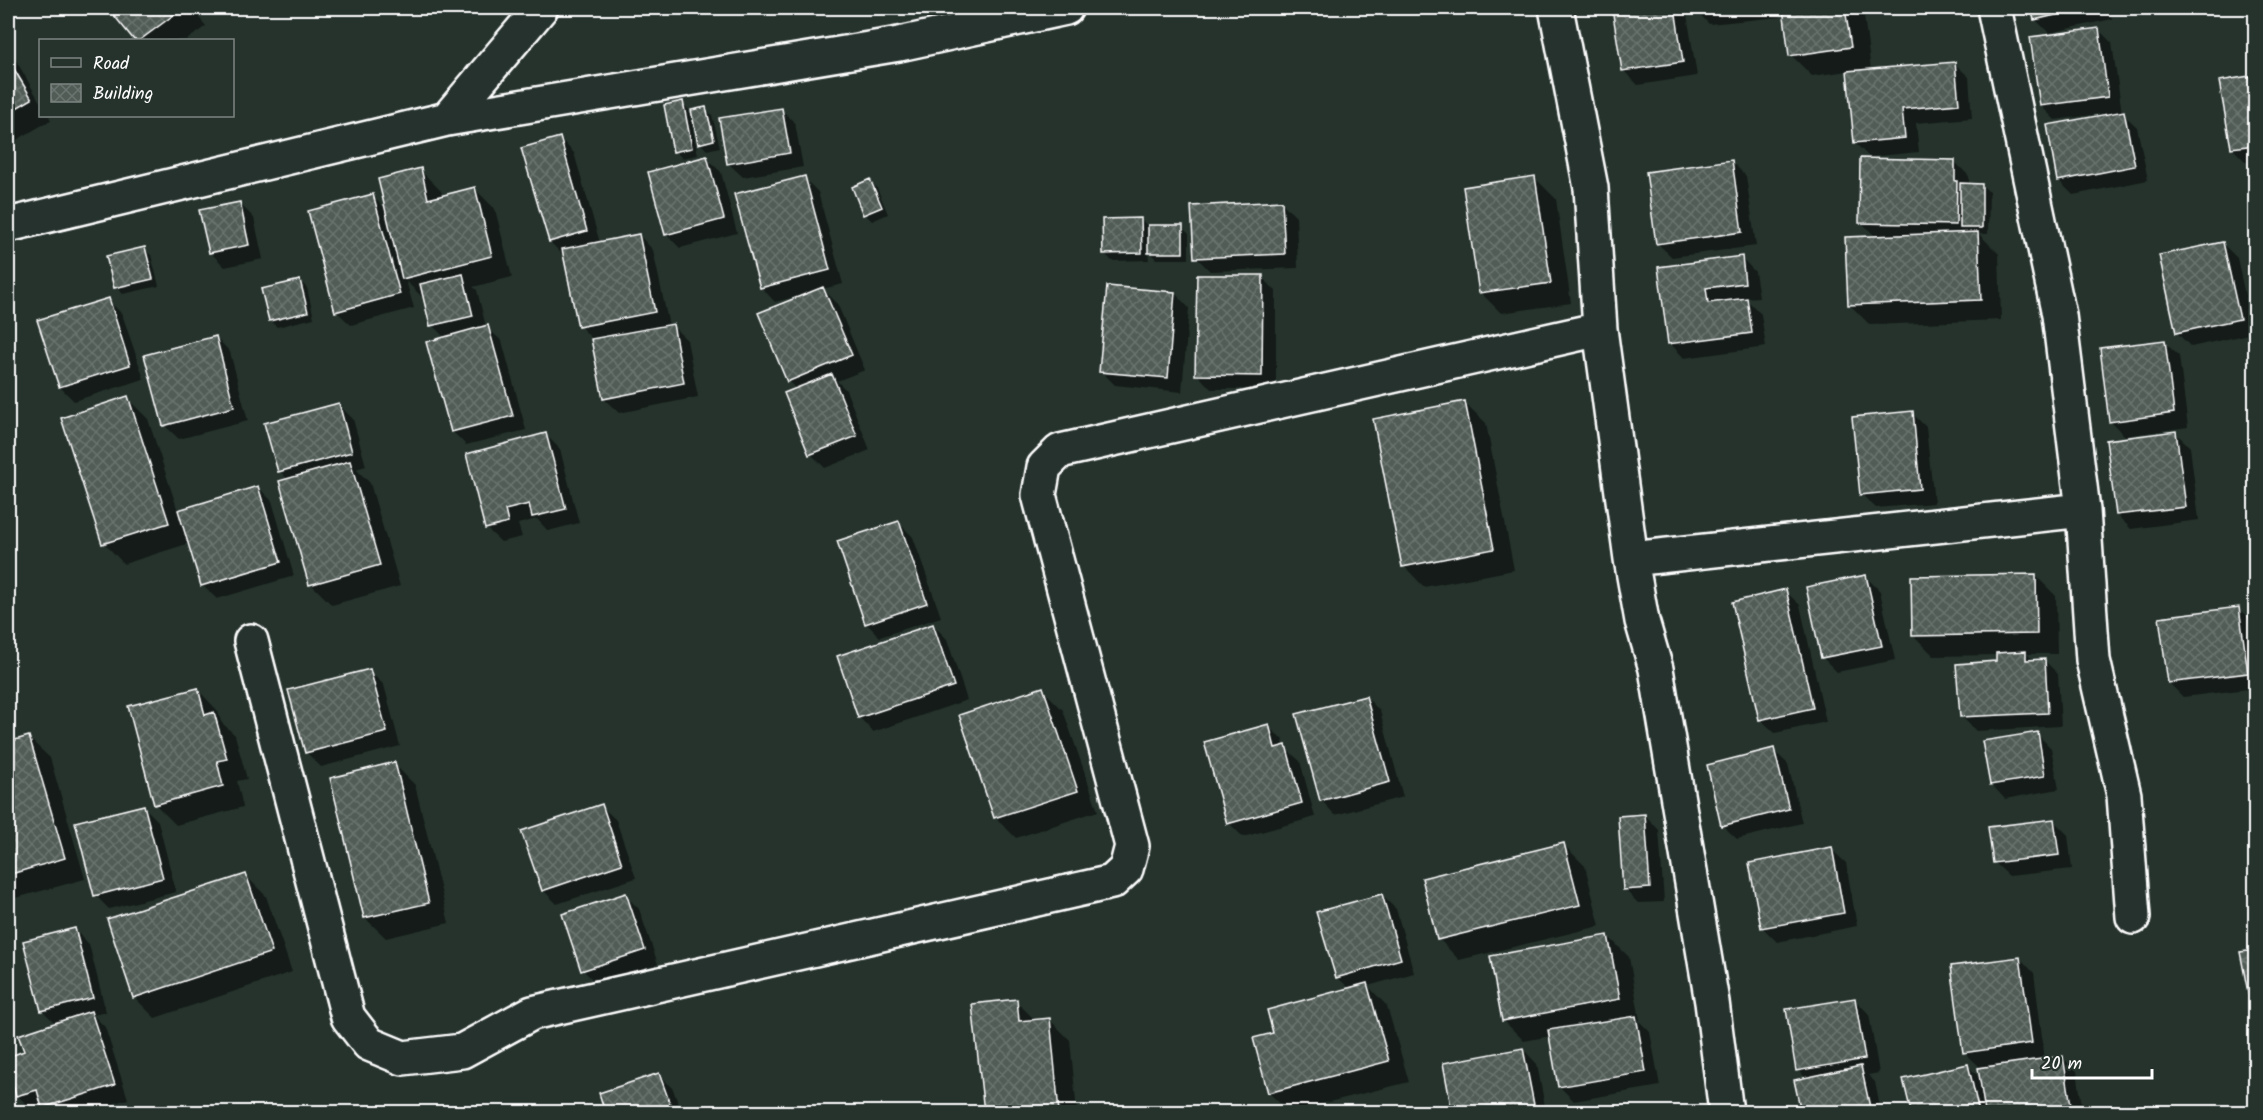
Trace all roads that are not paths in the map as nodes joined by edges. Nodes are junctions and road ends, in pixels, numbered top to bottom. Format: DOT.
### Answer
graph roads {
  1 [pos="541,8"];
  2 [pos="1066,8"];
  3 [pos="1556,8"];
  4 [pos="1994,8"];
  5 [pos="447,119"];
  6 [pos="8,225"];
  7 [pos="1600,329"];
  8 [pos="2083,510"];
  9 [pos="1631,559"];
  10 [pos="251,641"];
  11 [pos="2133,917"];
  12 [pos="1726,1113"];
  1 -- 5 [label="street"];
  2 -- 5 [label="street"];
  3 -- 7 [label="street"];
  4 -- 8 [label="street"];
  5 -- 6 [label="street"];
  7 -- 9 [label="street"];
  7 -- 10 [label="street"];
  8 -- 9 [label="street"];
  8 -- 11 [label="street"];
  9 -- 12 [label="street"];
}
